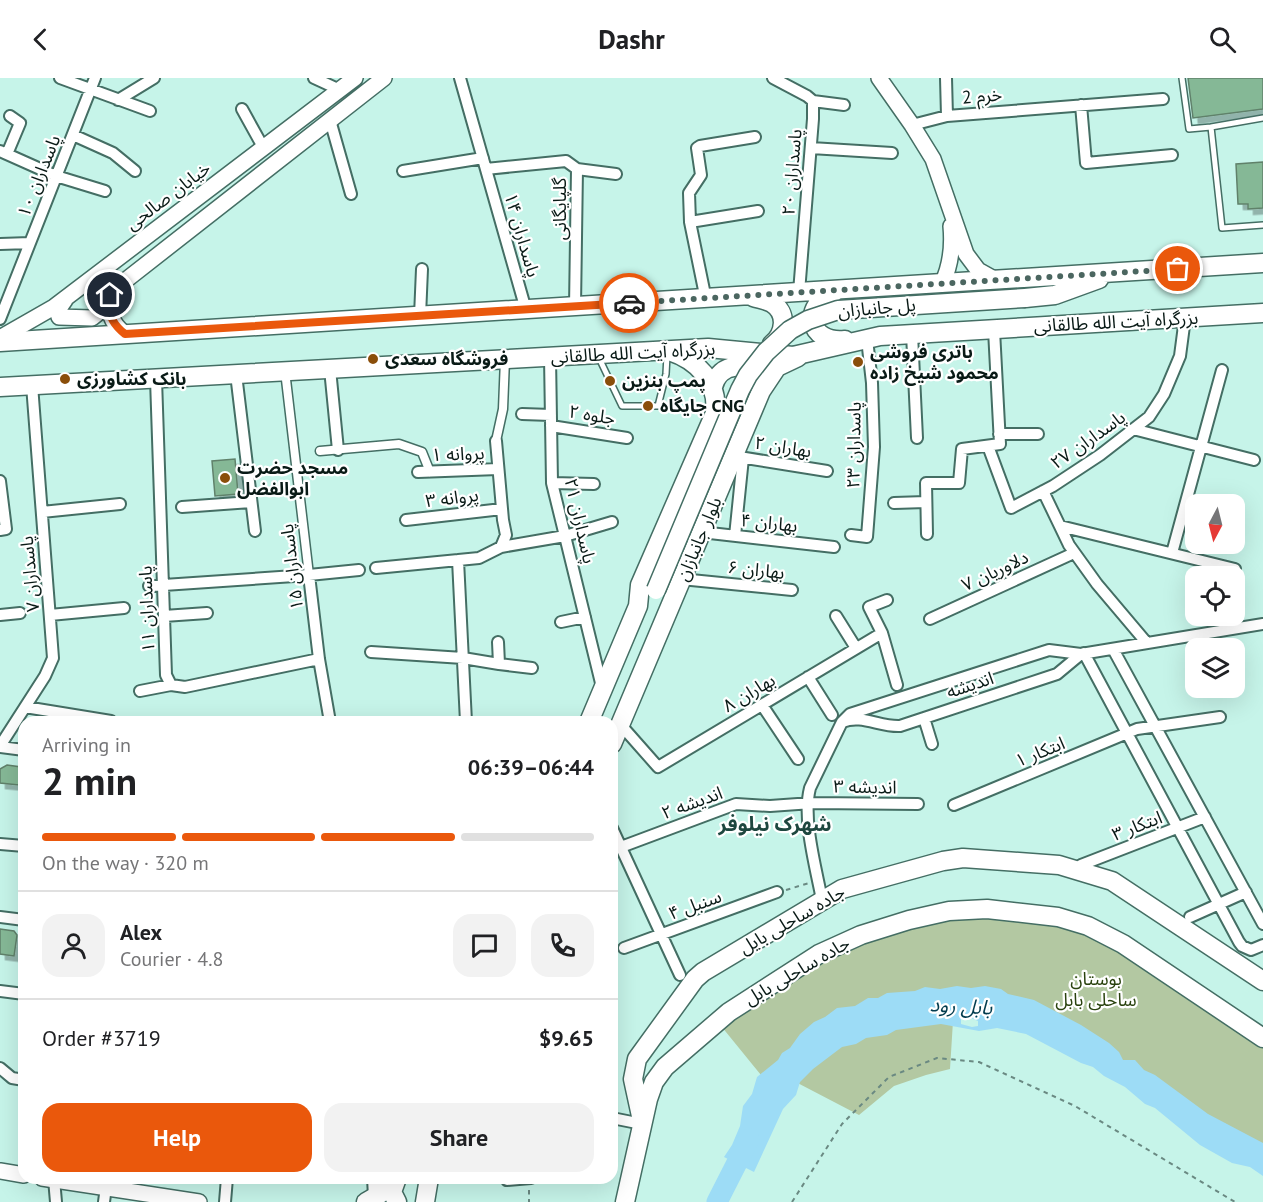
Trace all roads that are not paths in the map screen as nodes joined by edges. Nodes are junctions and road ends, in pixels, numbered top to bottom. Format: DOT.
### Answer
graph roads {
  1 [pos="60,78"];
  2 [pos="95,78"];
  3 [pos="154,78"];
  4 [pos="315,78"];
  5 [pos="355,78"];
  6 [pos="384,78"];
  7 [pos="460,78"];
  8 [pos="773,78"];
  9 [pos="879,78"];
  10 [pos="946,78"];
  11 [pos="1182,78"];
  12 [pos="91,90"];
  13 [pos="340,90"];
  14 [pos="1163,99"];
  15 [pos="118,100"];
  16 [pos="813,101"];
  17 [pos="844,105"];
  18 [pos="1081,105"];
  19 [pos="242,109"];
  20 [pos="150,111"];
  21 [pos="10,116"];
  22 [pos="947,116"];
  23 [pos="1263,118"];
  24 [pos="330,120"];
  25 [pos="912,124"];
  26 [pos="1211,127"];
  27 [pos="73,135"];
  28 [pos="755,137"];
  29 [pos="263,147"];
  30 [pos="811,148"];
  31 [pos="4,153"];
  32 [pos="892,153"];
  33 [pos="1172,155"];
  34 [pos="484,164"];
  35 [pos="577,169"];
  36 [pos="135,171"];
  37 [pos="403,171"];
  38 [pos="616,174"];
  39 [pos="56,176"];
  40 [pos="105,190"];
  41 [pos="351,194"];
  42 [pos="758,211"];
  43 [pos="950,211"];
  44 [pos="690,222"];
  45 [pos="1263,225"];
  46 [pos="30,243"];
  47 [pos="0,244"];
  48 [pos="1263,263"];
  49 [pos="422,269"];
  50 [pos="1115,273"];
  51 [pos="132,275"];
  52 [pos="996,280"];
  53 [pos="942,284"];
  54 [pos="798,291"];
  55 [pos="838,291"];
  56 [pos="749,296"];
  57 [pos="66,298"];
  58 [pos="703,299"];
  59 [pos="575,306"];
  60 [pos="526,310"];
  61 [pos="1263,313"];
  62 [pos="420,316"];
  63 [pos="1185,318"];
  64 [pos="0,319"];
  65 [pos="994,330"];
  66 [pos="125,334"];
  67 [pos="912,334"];
  68 [pos="874,338"];
  69 [pos="0,340"];
  70 [pos="714,348"];
  71 [pos="668,350"];
  72 [pos="597,354"];
  73 [pos="807,354"];
  74 [pos="550,357"];
  75 [pos="505,359"];
  76 [pos="330,369"];
  77 [pos="1222,370"];
  78 [pos="285,371"];
  79 [pos="236,374"];
  80 [pos="156,379"];
  81 [pos="32,385"];
  82 [pos="0,387"];
  83 [pos="713,387"];
  84 [pos="761,391"];
  85 [pos="522,414"];
  86 [pos="551,420"];
  87 [pos="1133,429"];
  88 [pos="999,434"];
  89 [pos="1038,434"];
  90 [pos="627,438"];
  91 [pos="917,438"];
  92 [pos="496,441"];
  93 [pos="988,446"];
  94 [pos="1202,447"];
  95 [pos="338,450"];
  96 [pos="320,451"];
  97 [pos="738,457"];
  98 [pos="1254,460"];
  99 [pos="498,469"];
  100 [pos="827,471"];
  101 [pos="418,472"];
  102 [pos="430,472"];
  103 [pos="0,481"];
  104 [pos="552,483"];
  105 [pos="594,484"];
  106 [pos="1042,491"];
  107 [pos="251,502"];
  108 [pos="926,502"];
  109 [pos="894,503"];
  110 [pos="120,504"];
  111 [pos="182,507"];
  112 [pos="502,509"];
  113 [pos="42,512"];
  114 [pos="406,520"];
  115 [pos="612,522"];
  116 [pos="1060,526"];
  117 [pos="0,530"];
  118 [pos="255,531"];
  119 [pos="701,532"];
  120 [pos="927,534"];
  121 [pos="851,535"];
  122 [pos="565,536"];
  123 [pos="735,536"];
  124 [pos="501,547"];
  125 [pos="834,547"];
  126 [pos="1074,553"];
  127 [pos="1172,553"];
  128 [pos="458,560"];
  129 [pos="1223,566"];
  130 [pos="376,568"];
  131 [pos="359,570"];
  132 [pos="309,575"];
  133 [pos="681,579"];
  134 [pos="163,584"];
  135 [pos="149,586"];
  136 [pos="656,590"];
  137 [pos="792,590"];
  138 [pos="887,600"];
  139 [pos="638,606"];
  140 [pos="124,608"];
  141 [pos="20,613"];
  142 [pos="207,613"];
  143 [pos="0,615"];
  144 [pos="50,615"];
  145 [pos="836,615"];
  146 [pos="164,616"];
  147 [pos="585,617"];
  148 [pos="930,619"];
  149 [pos="561,622"];
  150 [pos="1263,624"];
  151 [pos="882,633"];
  152 [pos="498,642"];
  153 [pos="1146,642"];
  154 [pos="856,648"];
  155 [pos="1113,649"];
  156 [pos="371,652"];
  157 [pos="1082,654"];
  158 [pos="463,658"];
  159 [pos="319,659"];
  160 [pos="499,664"];
  161 [pos="532,668"];
  162 [pos="808,677"];
  163 [pos="171,685"];
  164 [pos="897,685"];
  165 [pos="603,690"];
  166 [pos="140,691"];
  167 [pos="762,705"];
  168 [pos="25,706"];
  169 [pos="832,715"];
  170 [pos="19,716"];
  171 [pos="82,716"];
  172 [pos="329,716"];
  173 [pos="466,716"];
  174 [pos="592,716"];
  175 [pos="860,716"];
  176 [pos="18,717"];
  177 [pos="1220,717"];
  178 [pos="924,718"];
  179 [pos="620,724"];
  180 [pos="618,729"];
  181 [pos="932,744"];
  182 [pos="0,746"];
  183 [pos="18,749"];
  184 [pos="798,759"];
  185 [pos="810,803"];
  186 [pos="918,804"];
  187 [pos="954,805"];
  188 [pos="1205,817"];
  189 [pos="1177,828"];
  190 [pos="618,841"];
  191 [pos="0,844"];
  192 [pos="18,846"];
  193 [pos="621,847"];
  194 [pos="1081,866"];
  195 [pos="777,892"];
  196 [pos="1246,892"];
  197 [pos="822,900"];
  198 [pos="1218,904"];
  199 [pos="1190,916"];
  200 [pos="0,917"];
  201 [pos="18,919"];
  202 [pos="1263,924"];
  203 [pos="661,935"];
  204 [pos="1263,945"];
  205 [pos="624,948"];
  206 [pos="680,975"];
  207 [pos="1263,981"];
  208 [pos="0,991"];
  209 [pos="18,993"];
  210 [pos="1263,1038"];
  211 [pos="647,1042"];
  212 [pos="0,1068"];
  213 [pos="18,1079"];
  214 [pos="618,1119"];
  215 [pos="642,1124"];
  216 [pos="0,1171"];
  217 [pos="18,1174"];
  218 [pos="50,1184"];
  219 [pos="68,1184"];
  220 [pos="226,1184"];
  221 [pos="372,1184"];
  222 [pos="391,1184"];
  223 [pos="394,1184"];
  224 [pos="426,1184"];
  225 [pos="427,1184"];
  226 [pos="105,1195"];
  227 [pos="147,1198"];
  228 [pos="370,1200"];
  229 [pos="56,1202"];
  230 [pos="199,1202"];
  231 [pos="225,1202"];
  232 [pos="397,1202"];
  233 [pos="416,1202"];
  234 [pos="424,1202"];
  235 [pos="625,1202"];
  1 -- 12 [label="street"];
  2 -- 12 [label="street, پاسداران ١٠"];
  3 -- 15 [label="street"];
  4 -- 13 [label="street"];
  5 -- 13 [label="main road, خیابان صالحی"];
  6 -- 24 [label="main road"];
  7 -- 34 [label="street, پاسداران ۱۴"];
  8 -- 16 [label="street"];
  9 -- 25 [label="main road"];
  10 -- 22 [label="street"];
  11 -- 26 [label="lane"];
  12 -- 15 [label="street"];
  12 -- 27 [label="street, پاسداران ١٠"];
  13 -- 29 [label="main road, خیابان صالحی"];
  14 -- 18 [label="street, خرم 2"];
  15 -- 20 [label="street"];
  16 -- 17 [label="street"];
  16 -- 30 [label="street, پاسداران ۲۰"];
  18 -- 22 [label="street, خرم 2"];
  18 -- 33 [label="street"];
  19 -- 29 [label="street"];
  21 -- 31 [label="street"];
  22 -- 25 [label="street, خرم 2"];
  23 -- 26 [label="lane"];
  24 -- 41 [label="street"];
  24 -- 51 [label="main road"];
  25 -- 43 [label="main road"];
  26 -- 45 [label="lane"];
  27 -- 36 [label="street"];
  27 -- 39 [label="street, پاسداران ١٠"];
  28 -- 44 [label="street"];
  29 -- 57 [label="main road, خیابان صالحی"];
  30 -- 32 [label="street"];
  30 -- 54 [label="street, پاسداران ۲۰"];
  31 -- 39 [label="street"];
  34 -- 35 [label="street, گلپایگانی"];
  34 -- 37 [label="street, گلپایگانی"];
  34 -- 60 [label="street, پاسداران ۱۴"];
  35 -- 38 [label="street"];
  35 -- 59 [label="street, گلپایگانی"];
  39 -- 40 [label="street"];
  39 -- 46 [label="street, پاسداران ١٠"];
  42 -- 44 [label="street"];
  43 -- 52 [label="main road"];
  43 -- 53 [label="main road"];
  44 -- 58 [label="street"];
  46 -- 47 [label="street"];
  46 -- 64 [label="street, پاسداران ١٠"];
  48 -- 50 [label="main road"];
  49 -- 62 [label="street"];
  50 -- 52 [label="main road"];
  50 -- 136 [label="main road, پل جانبازان, bridge"];
  51 -- 57 [label="main road"];
  51 -- 66 [label="main road"];
  52 -- 53 [label="main road"];
  53 -- 55 [label="main road"];
  54 -- 55 [label="main road"];
  54 -- 56 [label="main road"];
  55 -- 68 [label="main road"];
  56 -- 58 [label="main road"];
  56 -- 70 [label="main road"];
  57 -- 69 [label="main road, خیابان صالحی"];
  58 -- 59 [label="main road"];
  59 -- 60 [label="main road"];
  60 -- 62 [label="main road"];
  61 -- 63 [label="main road, بزرگراه آیت الله طالقانی"];
  62 -- 66 [label="main road"];
  63 -- 65 [label="main road, بزرگراه آیت الله طالقانی"];
  63 -- 87 [label="street, پاسداران ۲۷"];
  65 -- 67 [label="main road, بزرگراه آیت الله طالقانی"];
  65 -- 88 [label="street"];
  66 -- 69 [label="main road"];
  67 -- 68 [label="main road, بزرگراه آیت الله طالقانی"];
  67 -- 91 [label="street"];
  68 -- 73 [label="main road, بزرگراه آیت الله طالقانی"];
  68 -- 121 [label="street, پاسداران ۲۳"];
  70 -- 71 [label="main road, بزرگراه آیت الله طالقانی"];
  70 -- 73 [label="main road, بزرگراه آیت الله طالقانی"];
  71 -- 72 [label="main road, بزرگراه آیت الله طالقانی"];
  71 -- 72 [label="lane"];
  71 -- 83 [label="main road"];
  72 -- 74 [label="main road, بزرگراه آیت الله طالقانی"];
  73 -- 84 [label="main road, بلوار جانبازان"];
  74 -- 75 [label="main road, بزرگراه آیت الله طالقانی"];
  74 -- 86 [label="street, پاسداران ۲۱"];
  75 -- 76 [label="main road, بزرگراه آیت الله طالقانی"];
  75 -- 92 [label="street"];
  76 -- 78 [label="main road, بزرگراه آیت الله طالقانی"];
  76 -- 95 [label="street"];
  77 -- 94 [label="street"];
  78 -- 79 [label="main road, بزرگراه آیت الله طالقانی"];
  78 -- 132 [label="street, پاسداران ۱۵"];
  79 -- 80 [label="main road, بزرگراه آیت الله طالقانی"];
  79 -- 107 [label="street"];
  80 -- 81 [label="main road, بزرگراه آیت الله طالقانی"];
  80 -- 134 [label="street, پاسداران ١١"];
  81 -- 82 [label="main road, بزرگراه آیت الله طالقانی"];
  81 -- 113 [label="street, پاسداران ۷"];
  83 -- 84 [label="main road"];
  83 -- 139 [label="main road, بلوار جانبازان"];
  84 -- 97 [label="main road, بلوار جانبازان"];
  85 -- 86 [label="street, جلوه ۲"];
  86 -- 90 [label="street, جلوه ۲"];
  86 -- 104 [label="street, پاسداران ۲۱"];
  87 -- 94 [label="street"];
  87 -- 106 [label="street, پاسداران ۲۷"];
  88 -- 89 [label="street"];
  88 -- 93 [label="street"];
  92 -- 99 [label="street"];
  93 -- 106 [label="street, پاسداران ۲۷"];
  93 -- 108 [label="street"];
  94 -- 98 [label="street"];
  94 -- 127 [label="street"];
  95 -- 96 [label="street"];
  95 -- 102 [label="street"];
  97 -- 100 [label="street, بهاران ۲"];
  97 -- 119 [label="main road, بلوار جانبازان"];
  97 -- 123 [label="street"];
  99 -- 102 [label="street, پروانه ۱"];
  99 -- 112 [label="street"];
  101 -- 102 [label="street, پروانه ۱"];
  103 -- 117 [label="street"];
  104 -- 105 [label="street"];
  104 -- 122 [label="street, پاسداران ۲۱"];
  106 -- 116 [label="street"];
  107 -- 111 [label="street"];
  107 -- 118 [label="street"];
  108 -- 109 [label="street"];
  108 -- 120 [label="street"];
  110 -- 113 [label="street"];
  112 -- 114 [label="street, پروانه ۳"];
  112 -- 124 [label="street"];
  113 -- 144 [label="street, پاسداران ۷"];
  115 -- 122 [label="street"];
  116 -- 126 [label="street"];
  116 -- 127 [label="street"];
  119 -- 123 [label="street, بهاران ۴"];
  119 -- 133 [label="main road, بلوار جانبازان"];
  122 -- 124 [label="street"];
  122 -- 147 [label="street, پاسداران ۲۱"];
  123 -- 125 [label="street, بهاران ۴"];
  124 -- 128 [label="street"];
  126 -- 148 [label="street, دلاوریان ۷"];
  126 -- 153 [label="street"];
  127 -- 129 [label="street"];
  128 -- 130 [label="street"];
  128 -- 158 [label="street"];
  131 -- 132 [label="street"];
  132 -- 134 [label="street"];
  132 -- 159 [label="street, پاسداران ۱۵"];
  133 -- 137 [label="street, بهاران ۶"];
  133 -- 179 [label="main road, بلوار جانبازان"];
  134 -- 135 [label="street"];
  134 -- 146 [label="street, پاسداران ١١"];
  136 -- 139 [label="main road, بلوار جانبازان"];
  138 -- 151 [label="street"];
  139 -- 165 [label="main road, بلوار جانبازان"];
  140 -- 144 [label="street"];
  141 -- 143 [label="street"];
  142 -- 146 [label="street"];
  144 -- 168 [label="street, پاسداران ۷"];
  145 -- 154 [label="street"];
  146 -- 163 [label="street, پاسداران ١١"];
  147 -- 149 [label="street"];
  147 -- 165 [label="street, پاسداران ۲۱"];
  150 -- 153 [label="street, اندیشه"];
  151 -- 154 [label="street, بهاران ۸"];
  151 -- 164 [label="street"];
  152 -- 160 [label="street"];
  153 -- 155 [label="street, اندیشه"];
  154 -- 162 [label="street, بهاران ۸"];
  155 -- 157 [label="street, اندیشه"];
  155 -- 188 [label="street"];
  156 -- 158 [label="street"];
  157 -- 175 [label="street, اندیشه"];
  157 -- 178 [label="street, اندیشه"];
  157 -- 189 [label="street"];
  158 -- 160 [label="street"];
  158 -- 173 [label="street"];
  159 -- 163 [label="street"];
  159 -- 172 [label="street, پاسداران ۱۵"];
  160 -- 161 [label="street"];
  162 -- 167 [label="street, بهاران ۸"];
  162 -- 169 [label="street"];
  163 -- 166 [label="street"];
  165 -- 174 [label="main road, بلوار جانبازان"];
  167 -- 179 [label="street, بهاران ۸"];
  167 -- 184 [label="street"];
  168 -- 170 [label="street, پاسداران ۷"];
  168 -- 171 [label="street"];
  175 -- 178 [label="street, اندیشه"];
  175 -- 185 [label="street"];
  176 -- 182 [label="street, پاسداران ۷"];
  177 -- 187 [label="street, ابتکار ۱"];
  178 -- 181 [label="street"];
  179 -- 180 [label="main road, بلوار جانبازان"];
  182 -- 183 [label="street"];
  185 -- 186 [label="street, اندیشه ۳"];
  185 -- 193 [label="street, اندیشه ۲"];
  185 -- 197 [label="street"];
  188 -- 189 [label="street, ابتکار ۳"];
  188 -- 196 [label="street"];
  189 -- 194 [label="street, ابتکار ۳"];
  189 -- 198 [label="street"];
  190 -- 193 [label="street"];
  191 -- 192 [label="street"];
  193 -- 203 [label="street"];
  195 -- 203 [label="street, سنبل ۴"];
  196 -- 198 [label="street"];
  196 -- 202 [label="street"];
  197 -- 207 [label="main road, جاده ساحلی بایل"];
  197 -- 211 [label="main road, جاده ساحلی بایل"];
  198 -- 199 [label="street"];
  198 -- 204 [label="street"];
  200 -- 201 [label="street"];
  203 -- 205 [label="street, سنبل ۴"];
  203 -- 206 [label="street"];
  208 -- 209 [label="street"];
  210 -- 215 [label="main road, جاده ساحلی بابل"];
  211 -- 215 [label="main road, جاده ساحلی بابل"];
  212 -- 213 [label="street"];
  214 -- 215 [label="street"];
  215 -- 235 [label="main road, جاده ساحلی بابل"];
  216 -- 217 [label="main road"];
  218 -- 229 [label="street"];
  219 -- 226 [label="main road"];
  220 -- 231 [label="street"];
  221 -- 228 [label="street"];
  222 -- 228 [label="main road"];
  223 -- 232 [label="main road"];
  224 -- 233 [label="main road"];
  225 -- 234 [label="main road"];
  226 -- 227 [label="main road"];
  227 -- 230 [label="main road"];
}
